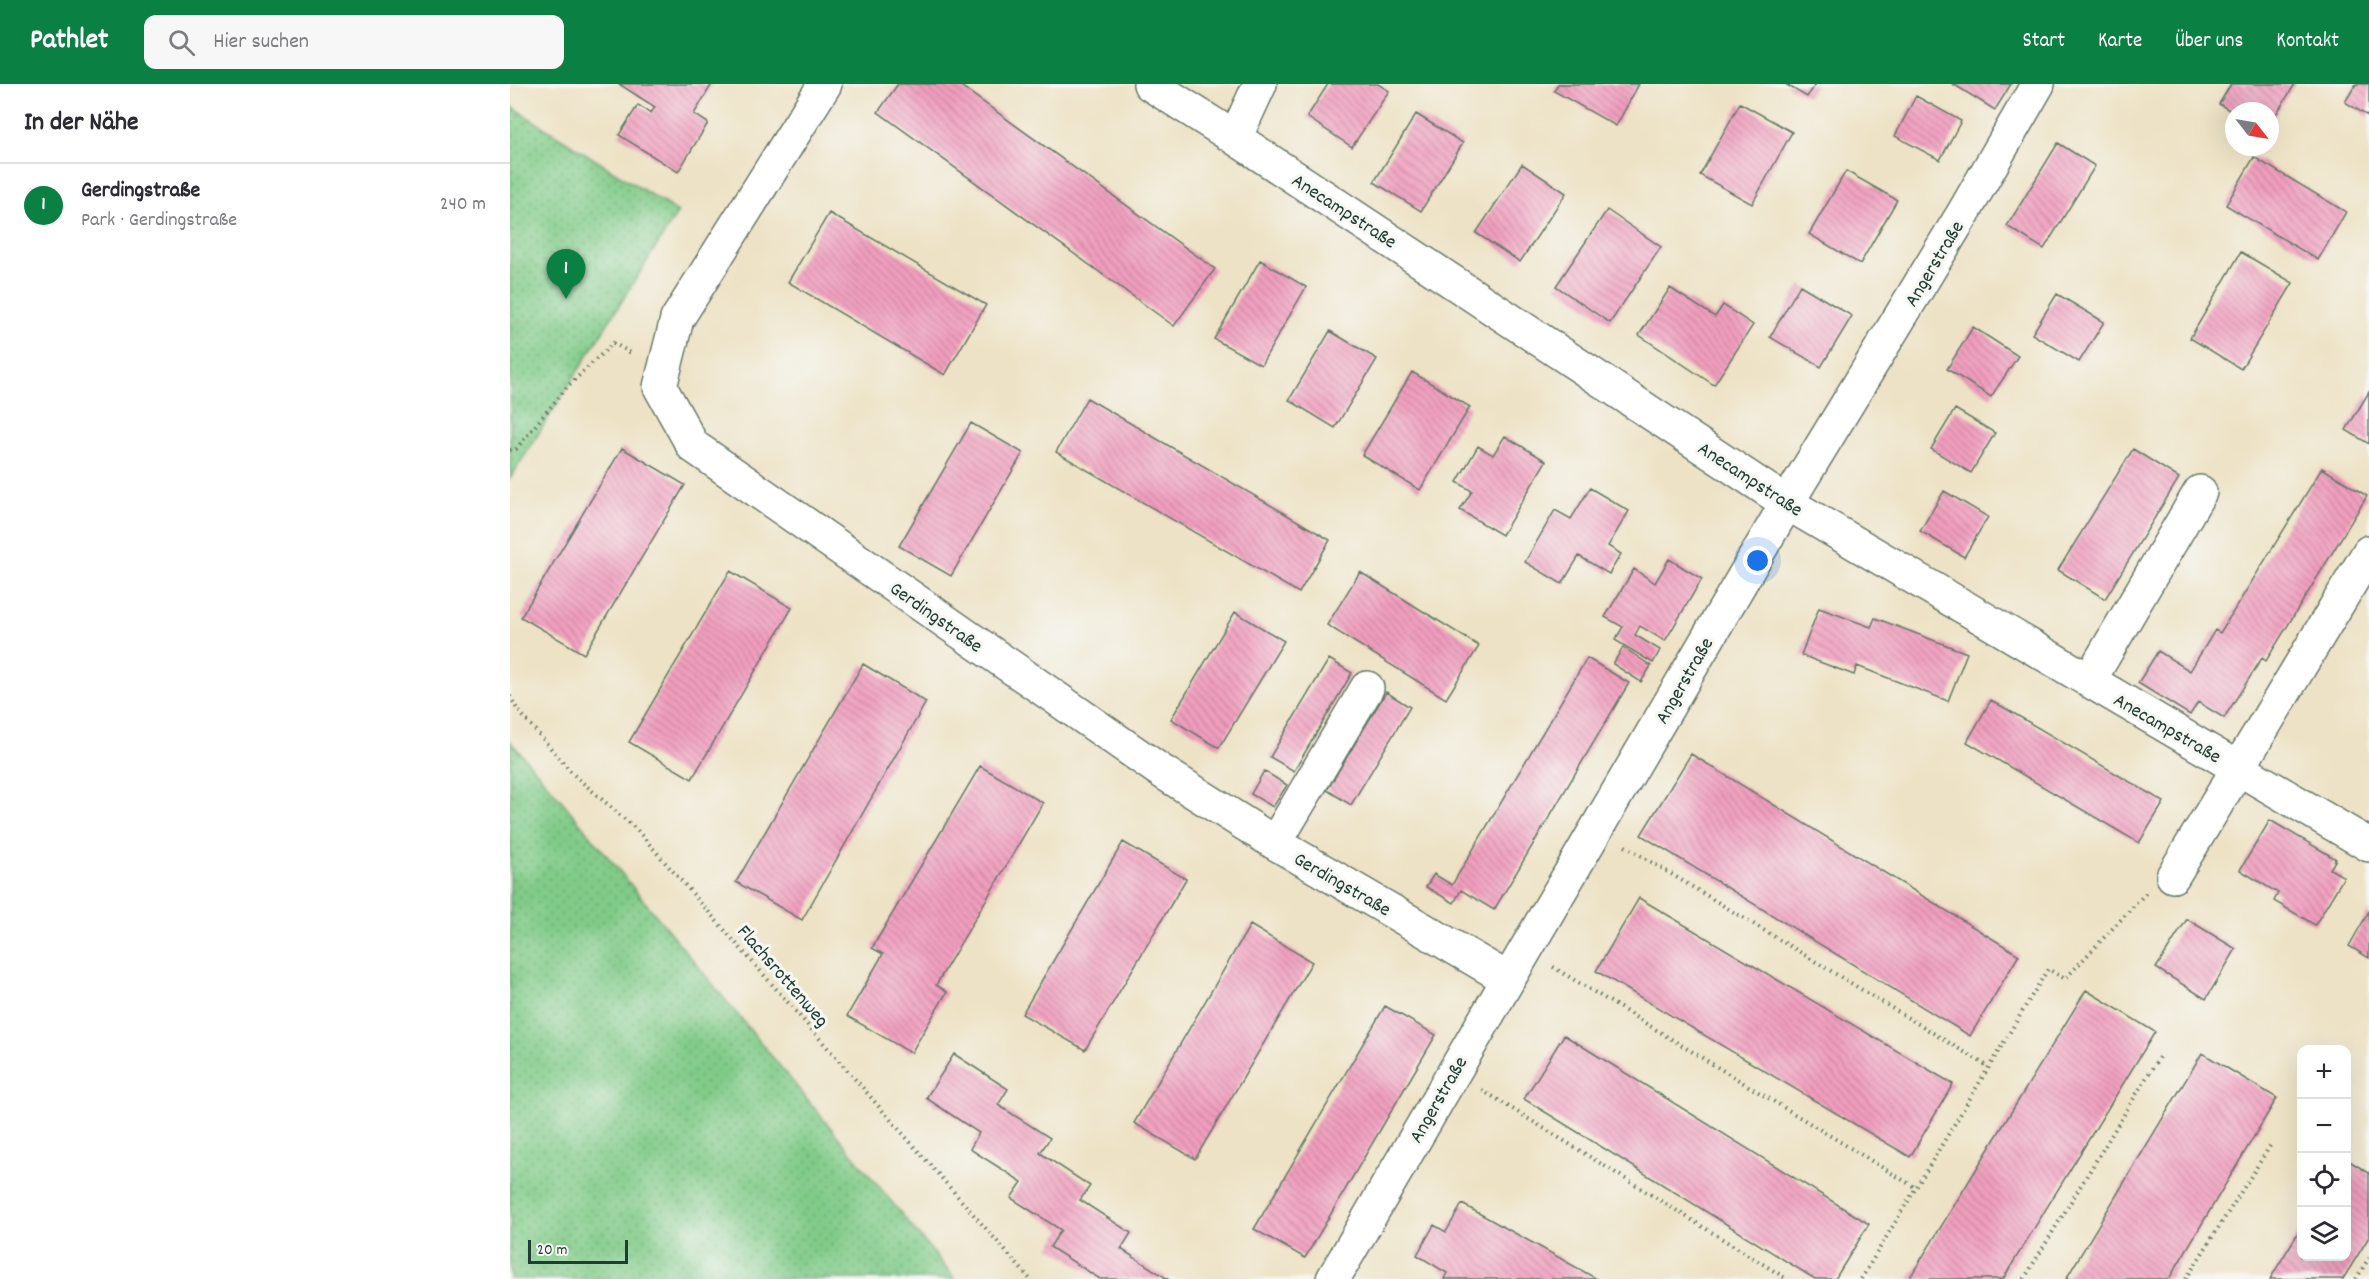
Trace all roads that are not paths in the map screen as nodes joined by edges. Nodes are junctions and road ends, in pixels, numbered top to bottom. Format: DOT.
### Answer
graph roads {
  1 [pos="825,84"];
  2 [pos="1150,84"];
  3 [pos="1260,84"];
  4 [pos="2038,84"];
  5 [pos="1235,138"];
  6 [pos="2200,492"];
  7 [pos="1787,502"];
  8 [pos="2369,552"];
  9 [pos="2089,681"];
  10 [pos="1367,688"];
  11 [pos="2237,767"];
  12 [pos="1275,843"];
  13 [pos="2369,845"];
  14 [pos="2173,876"];
  15 [pos="1508,979"];
  16 [pos="1333,1279"];
  1 -- 12 [label="street, Gerdingstraße"];
  2 -- 5 [label="street, Anecampstraße"];
  3 -- 5 [label="street"];
  4 -- 7 [label="street, Angerstraße"];
  5 -- 7 [label="street, Anecampstraße"];
  6 -- 9 [label="street"];
  7 -- 9 [label="street, Anecampstraße"];
  7 -- 15 [label="street, Angerstraße"];
  8 -- 11 [label="street"];
  9 -- 11 [label="street, Anecampstraße"];
  10 -- 12 [label="street"];
  11 -- 13 [label="street, Anecampstraße"];
  11 -- 14 [label="street"];
  12 -- 15 [label="street, Gerdingstraße"];
  15 -- 16 [label="street, Angerstraße"];
}
